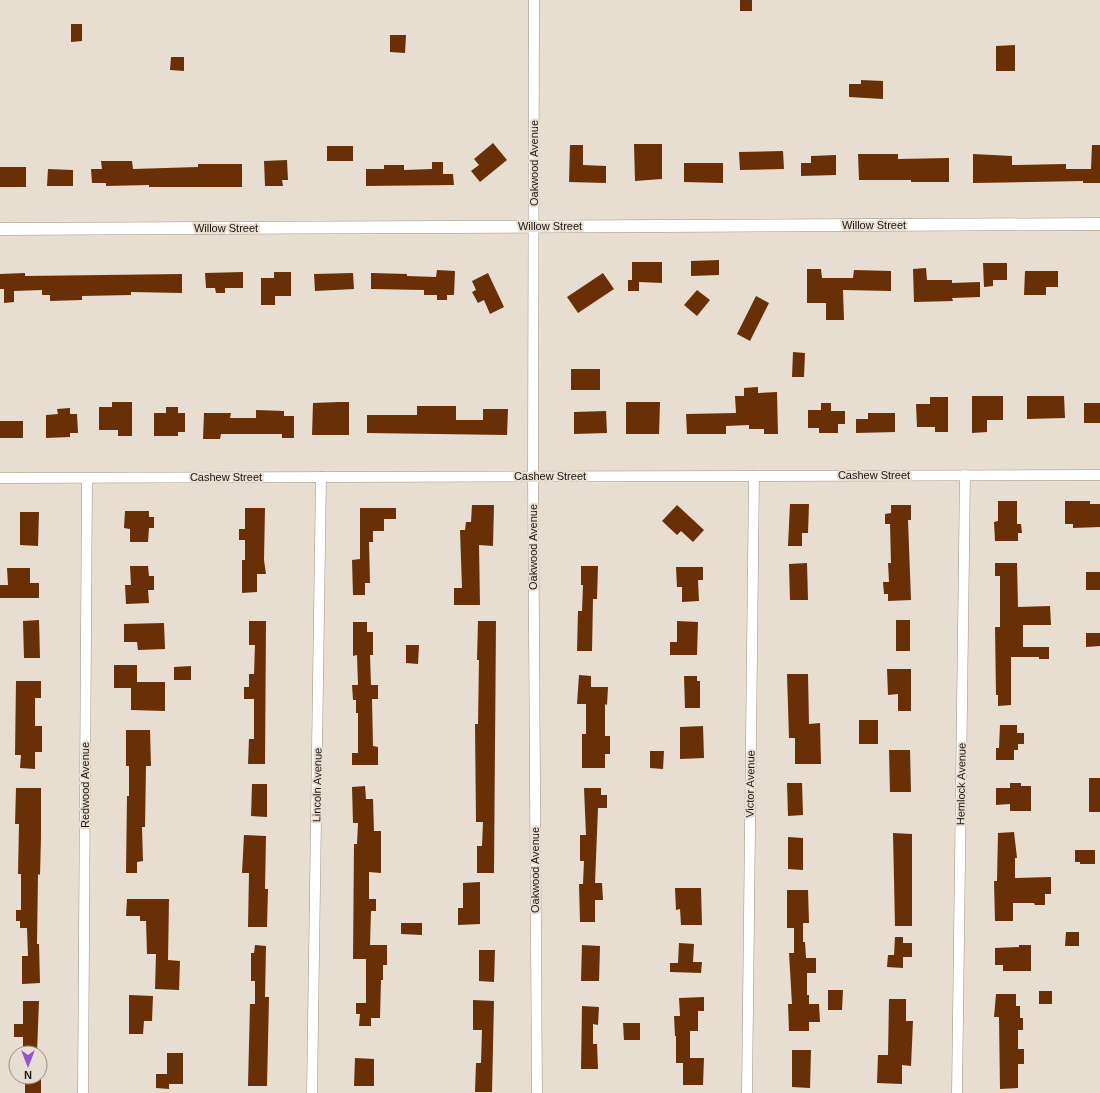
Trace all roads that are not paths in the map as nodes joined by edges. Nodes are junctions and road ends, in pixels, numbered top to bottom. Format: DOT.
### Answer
graph roads {
  1 [pos="534,0"];
  2 [pos="1100,224"];
  3 [pos="534,226"];
  4 [pos="0,229"];
  5 [pos="965,475"];
  6 [pos="1100,475"];
  7 [pos="533,476"];
  8 [pos="754,476"];
  9 [pos="321,477"];
  10 [pos="0,478"];
  11 [pos="87,478"];
  12 [pos="83,1093"];
  13 [pos="312,1093"];
  14 [pos="537,1093"];
  15 [pos="747,1093"];
  16 [pos="957,1093"];
  1 -- 3 [label="street, Oakwood Avenue"];
  2 -- 3 [label="street, Willow Street"];
  3 -- 4 [label="street, Willow Street"];
  3 -- 7 [label="street, Oakwood Avenue"];
  5 -- 6 [label="street, Cashew Street"];
  5 -- 8 [label="street, Cashew Street"];
  5 -- 16 [label="street, Hemlock Avenue"];
  7 -- 8 [label="street, Cashew Street"];
  7 -- 9 [label="street, Cashew Street"];
  7 -- 14 [label="street, Oakwood Avenue"];
  8 -- 15 [label="street, Victor Avenue"];
  9 -- 11 [label="street, Cashew Street"];
  9 -- 13 [label="street, Lincoln Avenue"];
  10 -- 11 [label="street, Cashew Street"];
  11 -- 12 [label="street, Redwood Avenue"];
}
